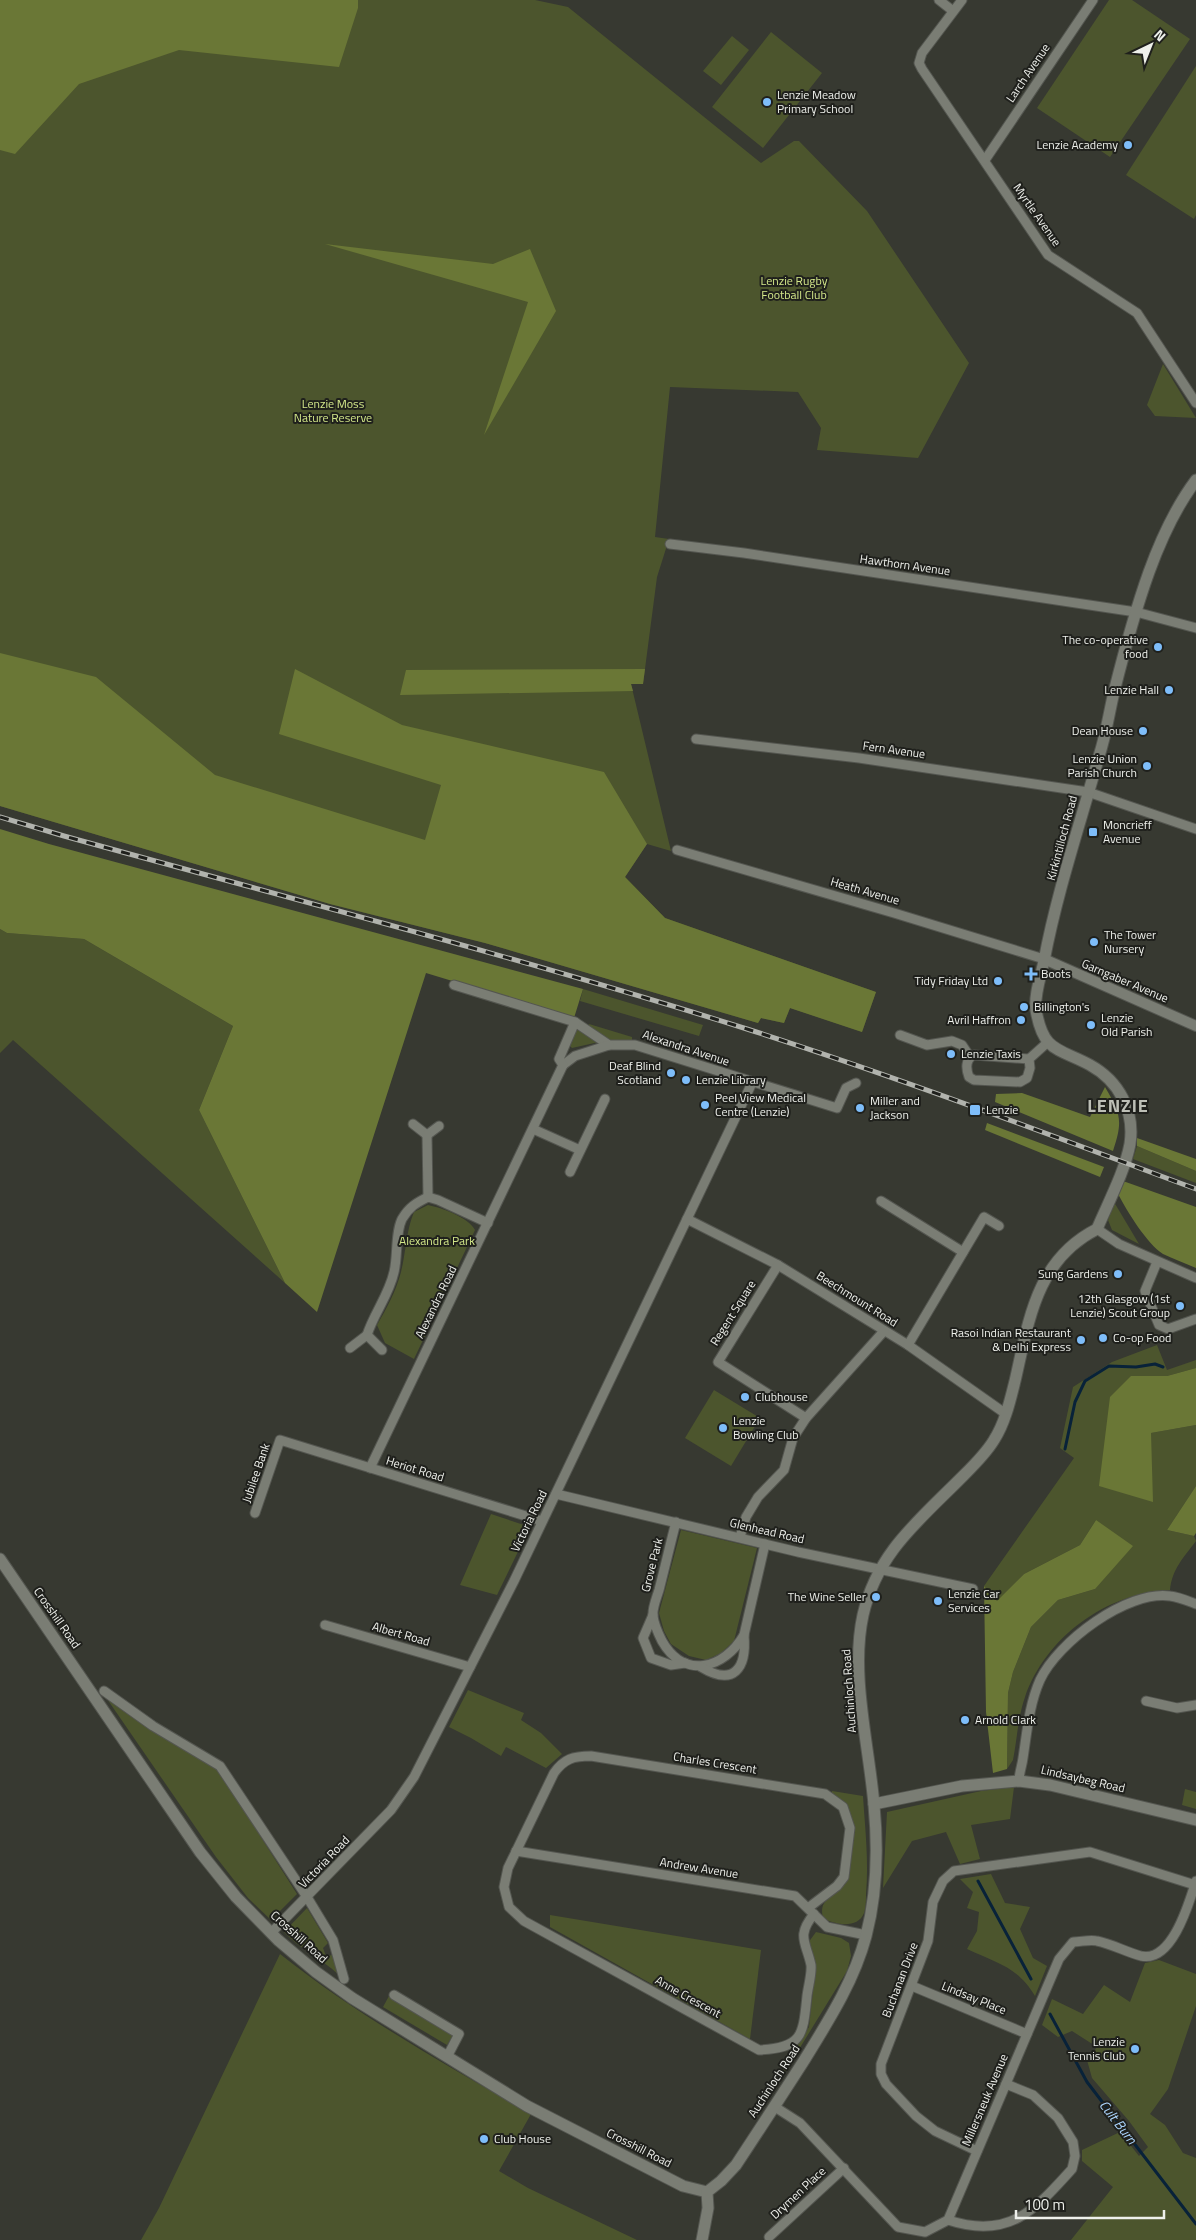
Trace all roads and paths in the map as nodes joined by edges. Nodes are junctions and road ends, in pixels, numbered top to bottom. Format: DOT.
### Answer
graph roads {
  1 [pos="939,0"];
  2 [pos="962,0"];
  3 [pos="1092,0"];
  4 [pos="953,11"];
  5 [pos="985,160"];
  6 [pos="1196,403"];
  7 [pos="1196,480"];
  8 [pos="670,544"];
  9 [pos="1136,612"];
  10 [pos="1196,628"];
  11 [pos="696,739"];
  12 [pos="1088,792"];
  13 [pos="1196,830"];
  14 [pos="677,850"];
  15 [pos="1044,959"];
  16 [pos="454,985"];
  17 [pos="575,1022"];
  18 [pos="1196,1026"];
  19 [pos="900,1035"];
  20 [pos="1048,1042"];
  21 [pos="609,1045"];
  22 [pos="970,1057"];
  23 [pos="1029,1059"];
  24 [pos="562,1065"];
  25 [pos="752,1083"];
  26 [pos="856,1083"];
  27 [pos="605,1099"];
  28 [pos="413,1124"];
  29 [pos="439,1126"];
  30 [pos="533,1129"];
  31 [pos="427,1135"];
  32 [pos="580,1150"];
  33 [pos="570,1172"];
  34 [pos="428,1197"];
  35 [pos="881,1202"];
  36 [pos="687,1219"];
  37 [pos="488,1223"];
  38 [pos="999,1226"];
  39 [pos="1097,1229"];
  40 [pos="963,1252"];
  41 [pos="1157,1262"];
  42 [pos="778,1265"];
  43 [pos="1196,1278"];
  44 [pos="1196,1320"];
  45 [pos="884,1331"];
  46 [pos="367,1335"];
  47 [pos="908,1345"];
  48 [pos="350,1348"];
  49 [pos="382,1350"];
  50 [pos="1006,1414"];
  51 [pos="806,1418"];
  52 [pos="280,1440"];
  53 [pos="370,1468"];
  54 [pos="556,1494"];
  55 [pos="255,1513"];
  56 [pos="542,1521"];
  57 [pos="676,1522"];
  58 [pos="740,1538"];
  59 [pos="765,1544"];
  60 [pos="0,1559"];
  61 [pos="880,1570"];
  62 [pos="973,1589"];
  63 [pos="1196,1604"];
  64 [pos="653,1615"];
  65 [pos="325,1625"];
  66 [pos="744,1635"];
  67 [pos="684,1663"];
  68 [pos="470,1667"];
  69 [pos="701,1667"];
  70 [pos="104,1691"];
  71 [pos="1146,1701"];
  72 [pos="1196,1705"];
  73 [pos="1019,1781"];
  74 [pos="874,1804"];
  75 [pos="1196,1820"];
  76 [pos="516,1851"];
  77 [pos="1195,1883"];
  78 [pos="307,1897"];
  79 [pos="811,1911"];
  80 [pos="272,1933"];
  81 [pos="866,1935"];
  82 [pos="344,1980"];
  83 [pos="912,1986"];
  84 [pos="394,1995"];
  85 [pos="1027,2034"];
  86 [pos="447,2057"];
  87 [pos="1006,2084"];
  88 [pos="775,2107"];
  89 [pos="977,2151"];
  90 [pos="844,2168"];
  91 [pos="708,2192"];
  92 [pos="948,2220"];
  93 [pos="1015,2230"];
  94 [pos="995,2235"];
  95 [pos="769,2237"];
  96 [pos="702,2240"];
  1 -- 4 [label="street"];
  2 -- 4 [label="street"];
  3 -- 5 [label="street, Larch Avenue"];
  4 -- 5 [label="street, Myrtle Avenue"];
  5 -- 6 [label="street, Myrtle Avenue"];
  7 -- 9 [label="main road, Kirkintilloch Road"];
  8 -- 9 [label="street, Hawthorn Avenue"];
  9 -- 10 [label="street, Hawthorn Avenue"];
  9 -- 12 [label="main road, Kirkintilloch Road"];
  11 -- 12 [label="street, Fern Avenue"];
  12 -- 13 [label="street"];
  12 -- 15 [label="main road, Kirkintilloch Road"];
  14 -- 15 [label="street, Heath Avenue"];
  15 -- 18 [label="street, Garngaber Avenue"];
  15 -- 20 [label="main road, Kirkintilloch Road"];
  16 -- 17 [label="street"];
  17 -- 21 [label="street"];
  17 -- 24 [label="street, Alexandra Road"];
  19 -- 22 [label="street"];
  20 -- 23 [label="street"];
  20 -- 39 [label="main road"];
  21 -- 24 [label="street, Alexandra Avenue"];
  21 -- 25 [label="street, Alexandra Avenue"];
  22 -- 23 [label="street"];
  22 -- 23 [label="street"];
  24 -- 30 [label="street, Alexandra Road"];
  25 -- 26 [label="street, Alexandra Avenue"];
  25 -- 36 [label="street, Victoria Road"];
  27 -- 32 [label="street"];
  28 -- 31 [label="street"];
  29 -- 31 [label="street"];
  30 -- 32 [label="street"];
  30 -- 37 [label="street, Alexandra Road"];
  31 -- 34 [label="street"];
  32 -- 33 [label="street"];
  34 -- 37 [label="street"];
  34 -- 46 [label="street"];
  35 -- 40 [label="street"];
  36 -- 42 [label="street, Beechmount Road"];
  36 -- 54 [label="street, Victoria Road"];
  37 -- 53 [label="street, Alexandra Road"];
  38 -- 40 [label="street"];
  39 -- 41 [label="street"];
  39 -- 50 [label="main road, Auchinloch Road"];
  40 -- 47 [label="street"];
  41 -- 43 [label="street"];
  41 -- 44 [label="street"];
  42 -- 45 [label="street, Beechmount Road"];
  42 -- 51 [label="street, Regent Square"];
  45 -- 47 [label="street, Beechmount Road"];
  45 -- 51 [label="street"];
  46 -- 48 [label="street"];
  46 -- 49 [label="street"];
  47 -- 50 [label="street, Beechmount Road"];
  50 -- 61 [label="main road, Auchinloch Road"];
  51 -- 58 [label="street"];
  52 -- 53 [label="street, Heriot Road"];
  52 -- 55 [label="street, Jubilee Bank"];
  53 -- 56 [label="street, Heriot Road"];
  54 -- 56 [label="street, Victoria Road"];
  54 -- 57 [label="street, Glenhead Road"];
  56 -- 68 [label="street, Victoria Road"];
  57 -- 58 [label="street, Glenhead Road"];
  57 -- 64 [label="street, Grove Park"];
  58 -- 59 [label="street, Glenhead Road"];
  59 -- 61 [label="street, Glenhead Road"];
  59 -- 66 [label="street, Grove Park"];
  60 -- 80 [label="main road, Crosshill Road"];
  61 -- 62 [label="street, Glenhead Road"];
  61 -- 74 [label="main road, Auchinloch Road"];
  63 -- 73 [label="street"];
  64 -- 67 [label="street, Grove Park"];
  64 -- 67 [label="street, Grove Park"];
  65 -- 68 [label="street, Albert Road"];
  66 -- 69 [label="street, Grove Park"];
  66 -- 69 [label="street, Grove Park"];
  67 -- 69 [label="street, Grove Park"];
  68 -- 78 [label="street, Victoria Road"];
  70 -- 78 [label="street, Crosshill Road"];
  71 -- 72 [label="street"];
  73 -- 74 [label="main road, Lindsaybeg Road"];
  73 -- 75 [label="main road, Lindsaybeg Road"];
  74 -- 81 [label="main road, Auchinloch Road"];
  76 -- 79 [label="street, Andrew Avenue"];
  76 -- 79 [label="street, Charles Crescent"];
  76 -- 79 [label="street, Anne Crescent"];
  77 -- 83 [label="street, Buchanan Drive"];
  77 -- 85 [label="street, Millersneuk Avenue"];
  78 -- 80 [label="street, Victoria Road"];
  78 -- 82 [label="street, Crosshill Road"];
  79 -- 81 [label="street, Andrew Avenue"];
  80 -- 86 [label="main road, Crosshill Road"];
  81 -- 88 [label="main road, Auchinloch Road"];
  83 -- 85 [label="street, Lindsay Place"];
  83 -- 89 [label="street, Buchanan Drive"];
  84 -- 86 [label="street"];
  85 -- 87 [label="street, Millersneuk Avenue"];
  86 -- 91 [label="main road, Crosshill Road"];
  87 -- 89 [label="street, Millersneuk Avenue"];
  87 -- 93 [label="street"];
  88 -- 90 [label="street"];
  88 -- 91 [label="main road, Auchinloch Road"];
  89 -- 92 [label="street, Millersneuk Avenue"];
  90 -- 92 [label="street"];
  90 -- 95 [label="street, Drymen Place"];
  91 -- 96 [label="main road"];
  92 -- 94 [label="street"];
}
